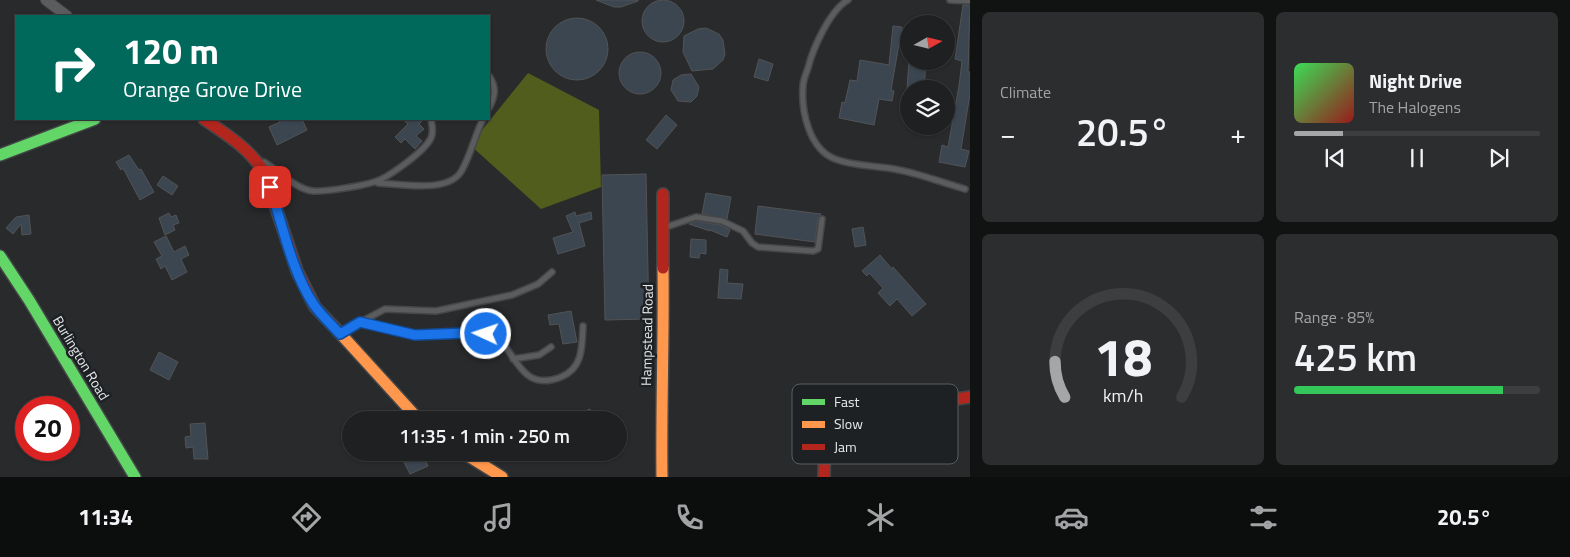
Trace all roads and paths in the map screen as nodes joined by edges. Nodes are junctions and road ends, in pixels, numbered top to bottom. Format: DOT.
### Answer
graph roads {
  1 [pos="46,0"];
  2 [pos="848,0"];
  3 [pos="950,0"];
  4 [pos="970,1"];
  5 [pos="66,15"];
  6 [pos="490,78"];
  7 [pos="490,106"];
  8 [pos="92,120"];
  9 [pos="206,120"];
  10 [pos="431,120"];
  11 [pos="483,120"];
  12 [pos="0,155"];
  13 [pos="257,158"];
  14 [pos="375,182"];
  15 [pos="965,189"];
  16 [pos="663,194"];
  17 [pos="822,219"];
  18 [pos="663,228"];
  19 [pos="0,256"];
  20 [pos="552,272"];
  21 [pos="360,322"];
  22 [pos="584,326"];
  23 [pos="340,334"];
  24 [pos="551,347"];
  25 [pos="513,359"];
  26 [pos="411,411"];
  27 [pos="476,461"];
  28 [pos="825,464"];
  29 [pos="135,477"];
  30 [pos="502,477"];
  31 [pos="662,477"];
  32 [pos="824,477"];
  1 -- 5 [label="street"];
  2 -- 15 [label="lane"];
  3 -- 4 [label="lane"];
  6 -- 7 [label="lane"];
  8 -- 12 [label="street"];
  9 -- 13 [label="street"];
  10 -- 14 [label="lane"];
  11 -- 14 [label="lane"];
  13 -- 14 [label="lane"];
  13 -- 23 [label="street"];
  16 -- 18 [label="street, Hampstead Road"];
  17 -- 18 [label="lane"];
  18 -- 31 [label="street, Hampstead Road"];
  19 -- 29 [label="street, Burlington Road"];
  20 -- 21 [label="lane"];
  21 -- 23 [label="lane"];
  21 -- 25 [label="lane"];
  22 -- 25 [label="lane"];
  23 -- 26 [label="street"];
  24 -- 25 [label="lane"];
  27 -- 30 [label="street"];
  28 -- 32 [label="street"];
}
